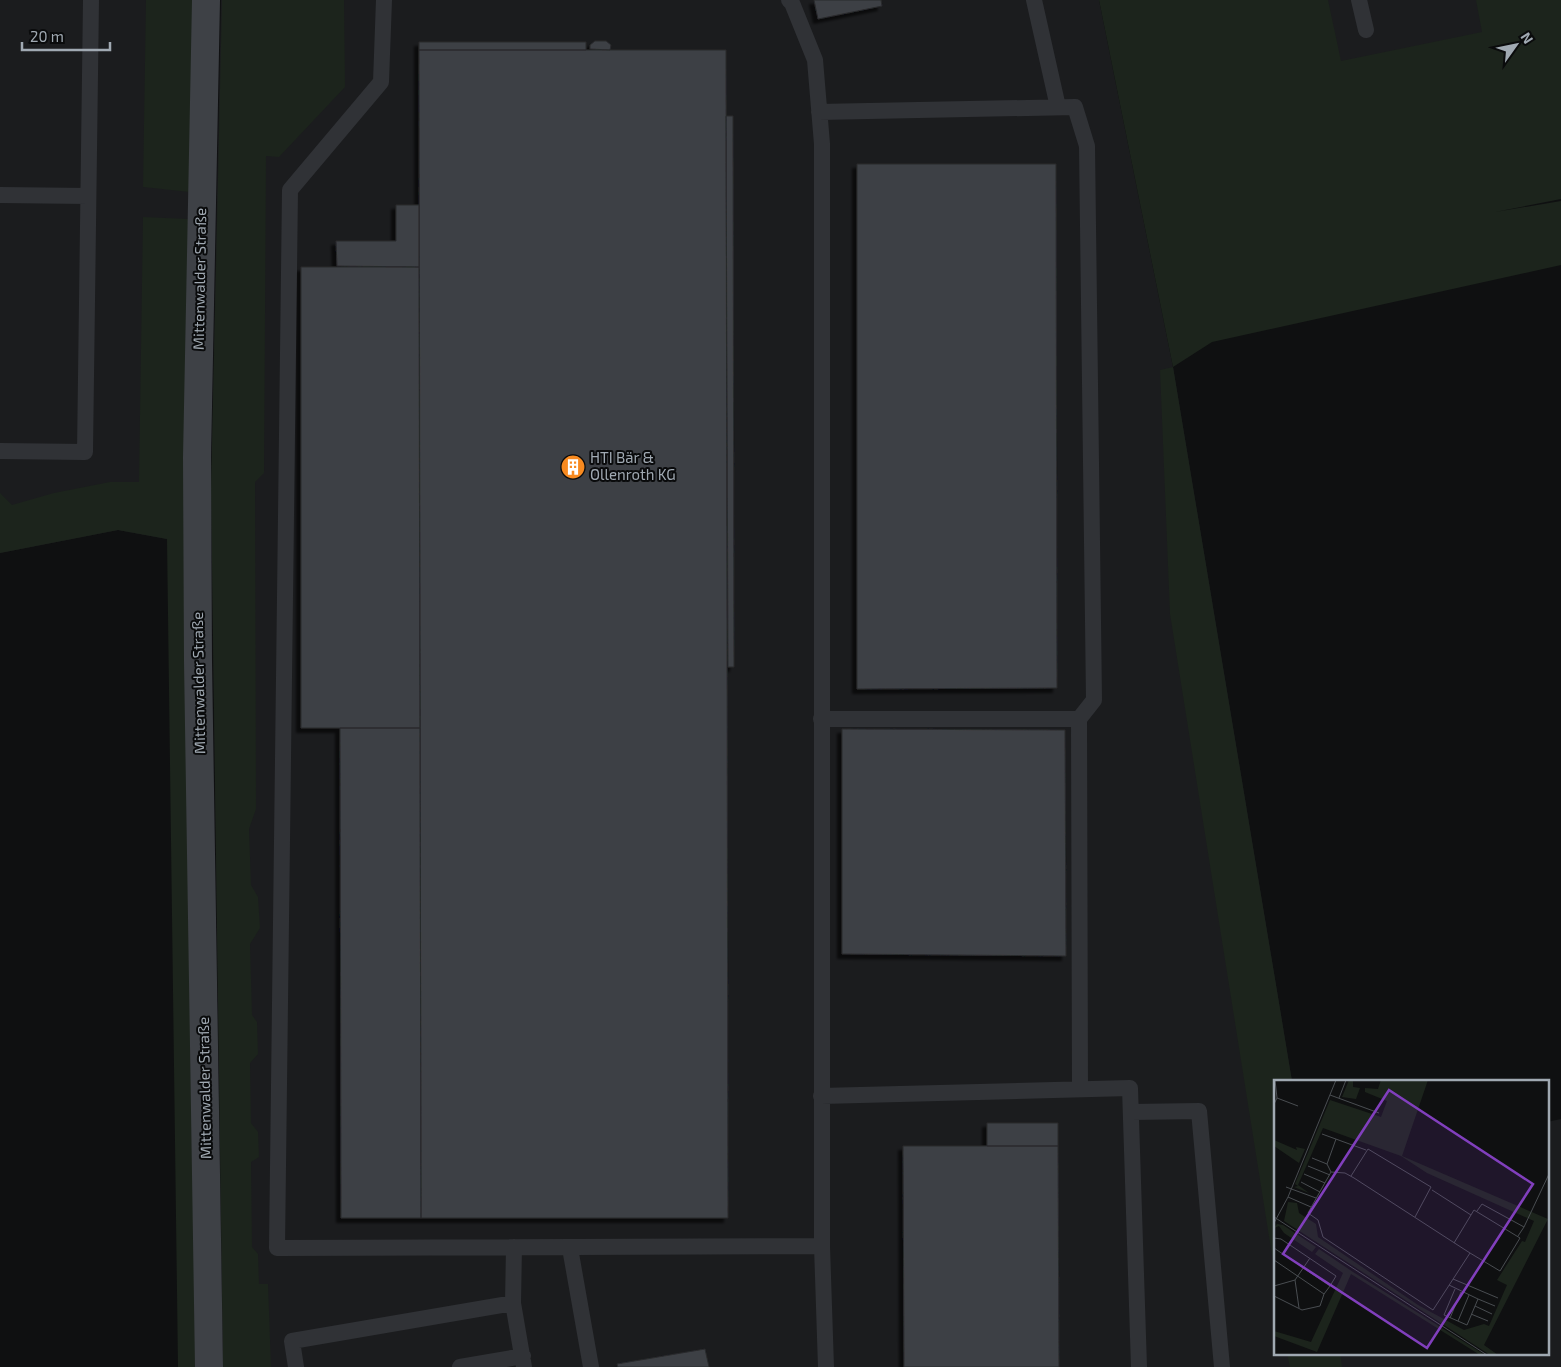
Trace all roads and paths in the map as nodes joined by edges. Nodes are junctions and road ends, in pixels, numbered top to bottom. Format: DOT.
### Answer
graph roads {
  1 [pos="91,0"];
  2 [pos="206,0"];
  3 [pos="384,0"];
  4 [pos="789,0"];
  5 [pos="1034,0"];
  6 [pos="1359,0"];
  7 [pos="1366,30"];
  8 [pos="1058,107"];
  9 [pos="819,112"];
  10 [pos="0,195"];
  11 [pos="88,196"];
  12 [pos="0,451"];
  13 [pos="1079,718"];
  14 [pos="821,719"];
  15 [pos="1080,1089"];
  16 [pos="821,1096"];
  17 [pos="1132,1112"];
  18 [pos="822,1246"];
  19 [pos="514,1248"];
  20 [pos="570,1248"];
  21 [pos="513,1303"];
  22 [pos="524,1361"];
  23 [pos="209,1367"];
  24 [pos="296,1367"];
  25 [pos="460,1367"];
  26 [pos="591,1367"];
  27 [pos="826,1367"];
  28 [pos="1139,1367"];
  29 [pos="1222,1367"];
  1 -- 11 [label="lane"];
  2 -- 23 [label="street, Mittenwalder Straße"];
  3 -- 19 [label="lane"];
  4 -- 9 [label="lane"];
  5 -- 8 [label="lane"];
  6 -- 7 [label="lane"];
  8 -- 9 [label="lane"];
  8 -- 13 [label="lane"];
  9 -- 14 [label="lane"];
  10 -- 11 [label="lane"];
  11 -- 12 [label="lane"];
  13 -- 14 [label="lane"];
  13 -- 15 [label="lane"];
  14 -- 16 [label="lane"];
  15 -- 16 [label="lane"];
  15 -- 17 [label="lane"];
  16 -- 18 [label="lane"];
  17 -- 28 [label="lane"];
  17 -- 29 [label="lane"];
  18 -- 20 [label="lane"];
  18 -- 27 [label="lane"];
  19 -- 20 [label="lane"];
  19 -- 21 [label="lane"];
  20 -- 26 [label="lane"];
  21 -- 22 [label="lane"];
  21 -- 24 [label="lane"];
  22 -- 25 [label="lane"];
}
